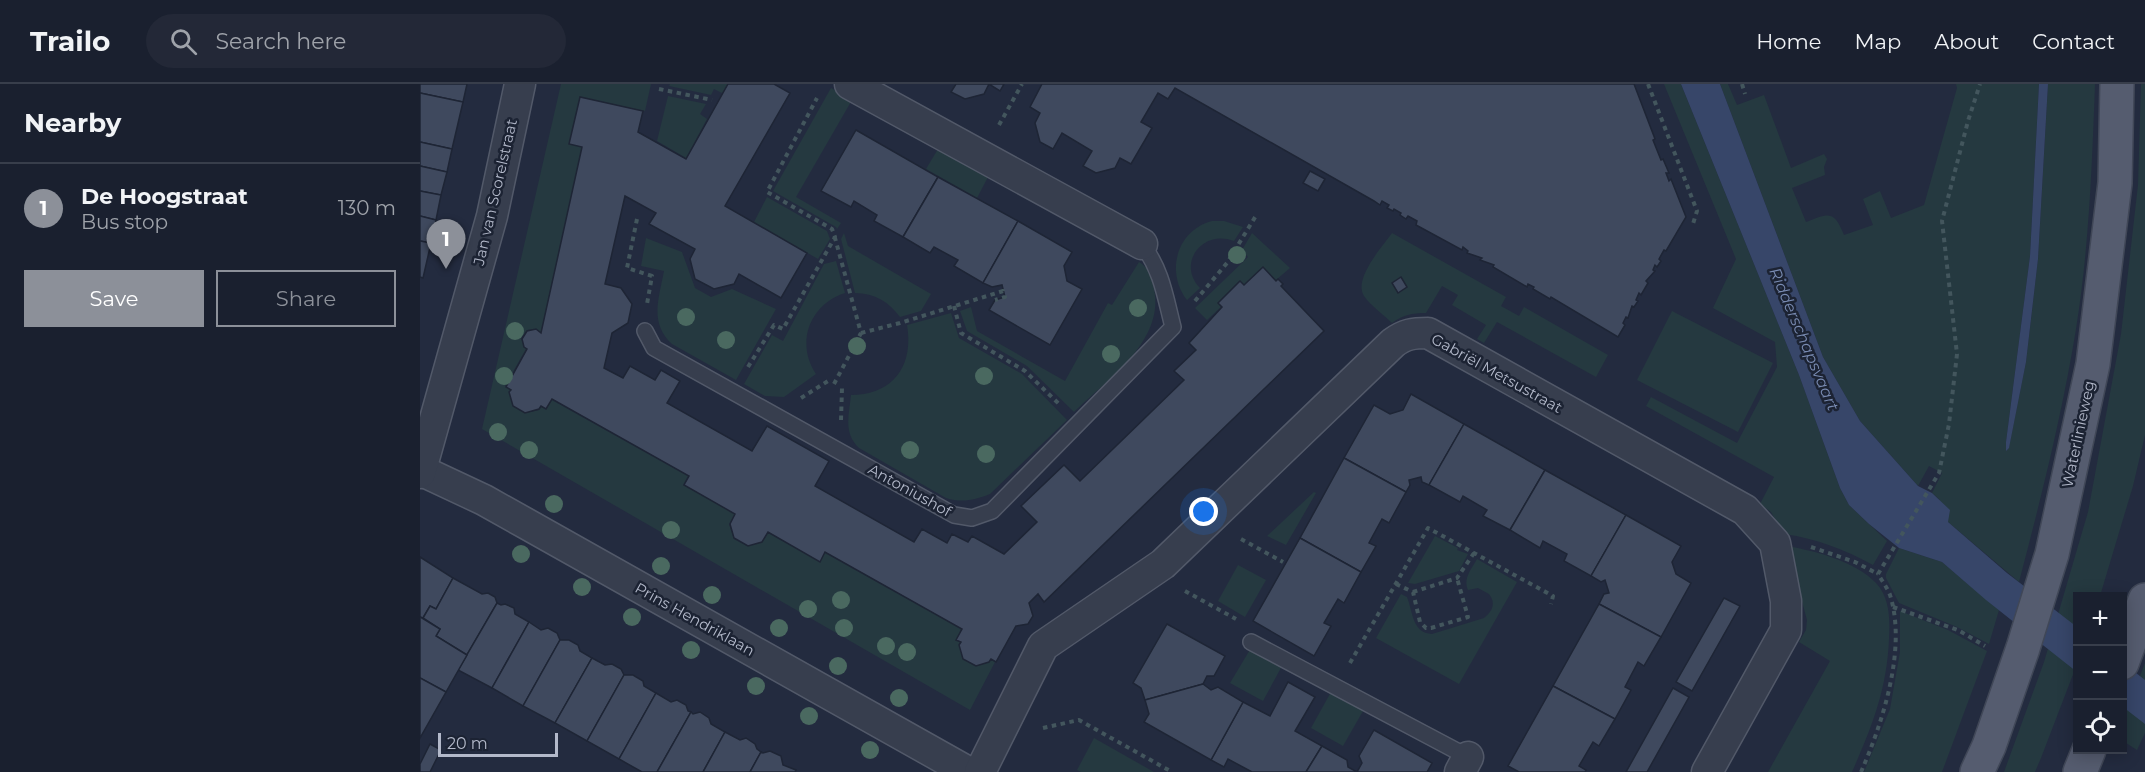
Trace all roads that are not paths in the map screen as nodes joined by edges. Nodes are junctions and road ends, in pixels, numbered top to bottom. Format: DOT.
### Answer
graph roads {
  1 [pos="520,84"];
  2 [pos="849,84"];
  3 [pos="2117,84"];
  4 [pos="1142,244"];
  5 [pos="645,332"];
  6 [pos="421,471"];
  7 [pos="2145,600"];
  8 [pos="1251,642"];
  9 [pos="2127,651"];
  10 [pos="2087,754"];
  11 [pos="1464,765"];
  12 [pos="968,772"];
  13 [pos="980,772"];
  14 [pos="1707,772"];
  15 [pos="1977,772"];
  16 [pos="2080,772"];
  1 -- 6 [label="street, Jan van Scorelstraat"];
  2 -- 4 [label="street"];
  3 -- 15 [label="main road, Waterlinieweg"];
  4 -- 5 [label="lane, Antoniushof"];
  6 -- 12 [label="street, Prins Hendriklaan"];
  7 -- 9 [label="main road"];
  8 -- 11 [label="lane"];
  10 -- 16 [label="main road"];
  13 -- 14 [label="street, Gabriël Metsustraat"];
}
